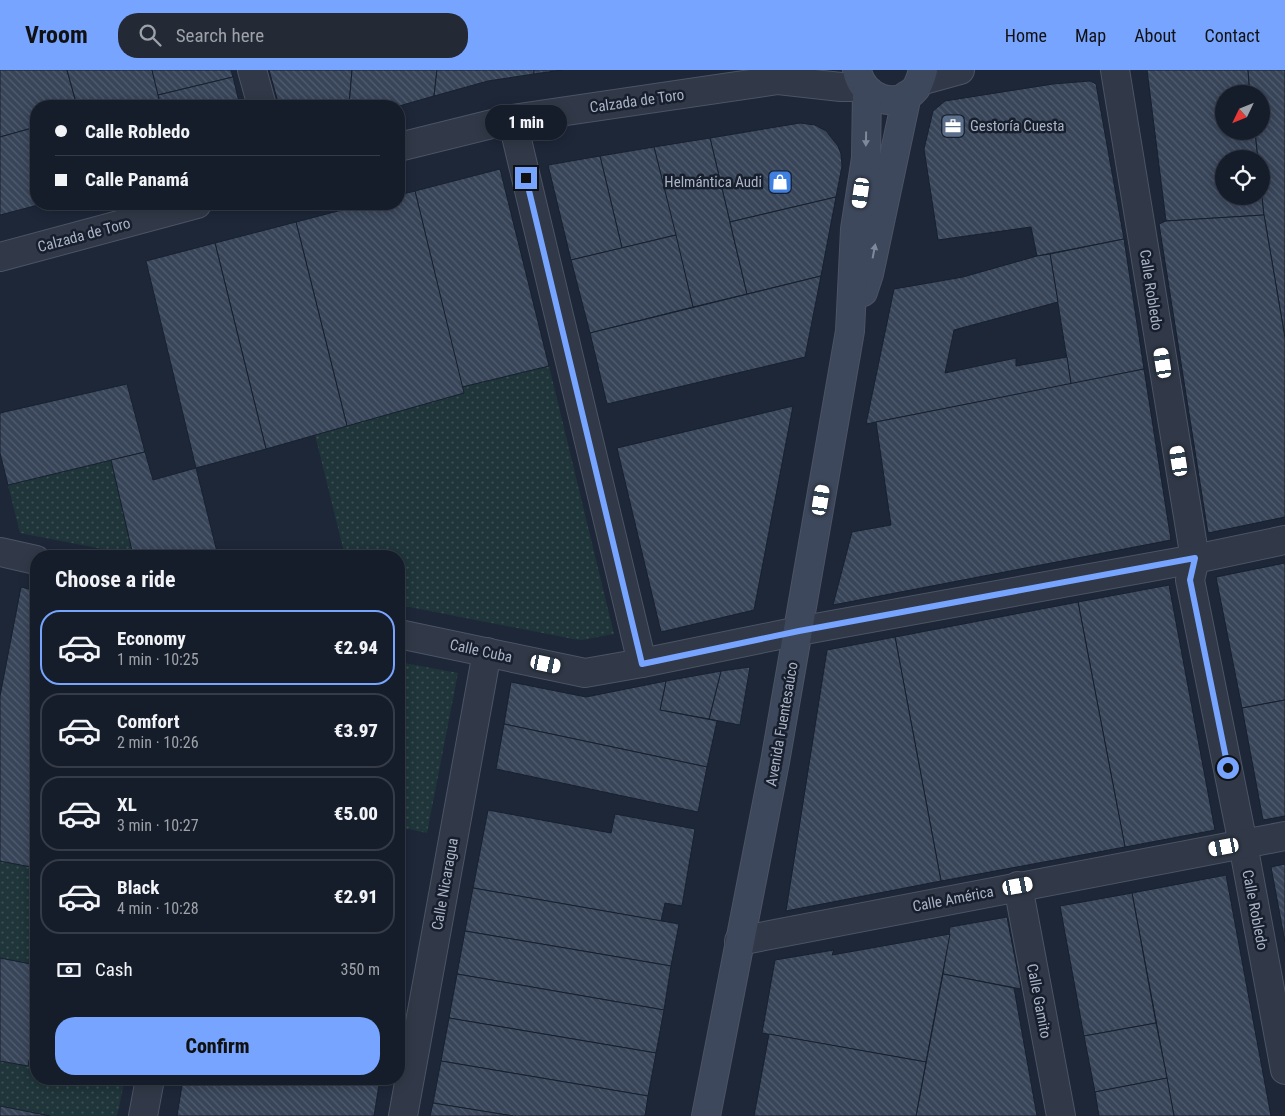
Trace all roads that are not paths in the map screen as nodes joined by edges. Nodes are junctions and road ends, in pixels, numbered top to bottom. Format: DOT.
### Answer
graph roads {
  1 [pos="252,70"];
  2 [pos="960,70"];
  3 [pos="1115,70"];
  4 [pos="798,75"];
  5 [pos="917,82"];
  6 [pos="863,83"];
  7 [pos="260,100"];
  8 [pos="512,120"];
  9 [pos="405,146"];
  10 [pos="175,210"];
  11 [pos="0,257"];
  12 [pos="850,331"];
  13 [pos="1285,540"];
  14 [pos="0,552"];
  15 [pos="1195,558"];
  16 [pos="30,559"];
  17 [pos="799,631"];
  18 [pos="405,635"];
  19 [pos="487,652"];
  20 [pos="642,664"];
  21 [pos="1285,836"];
  22 [pos="1243,844"];
  23 [pos="1018,886"];
  24 [pos="739,941"];
  25 [pos="1285,1070"];
  26 [pos="149,1085"];
  27 [pos="143,1116"];
  28 [pos="404,1116"];
  29 [pos="706,1116"];
  30 [pos="1061,1116"];
  1 -- 7 [label="street"];
  2 -- 5 [label="street"];
  3 -- 15 [label="street, Calle Robledo"];
  4 -- 6 [label="street, Calzada de Toro"];
  4 -- 8 [label="street, Calzada de Toro"];
  5 -- 6 [label="street"];
  12 -- 5 [label="street, Avenida Fuentesaúco, one-way"];
  6 -- 12 [label="street, Avenida Fuentesaúco, one-way"];
  8 -- 9 [label="street, Calzada de Toro"];
  8 -- 20 [label="street"];
  10 -- 11 [label="street, Calzada de Toro"];
  12 -- 17 [label="street, Avenida Fuentesaúco"];
  13 -- 15 [label="street, Calle Cuba"];
  14 -- 16 [label="street"];
  15 -- 17 [label="street, Calle Cuba"];
  15 -- 22 [label="street, Calle Robledo"];
  17 -- 20 [label="street, Calle Cuba"];
  17 -- 24 [label="street, Avenida Fuentesaúco"];
  18 -- 19 [label="street, Calle Cuba"];
  19 -- 20 [label="street, Calle Cuba"];
  19 -- 28 [label="street, Calle Nicaragua"];
  21 -- 22 [label="street, Calle América"];
  22 -- 23 [label="street, Calle América"];
  22 -- 25 [label="street, Calle Robledo"];
  23 -- 24 [label="street, Calle América"];
  23 -- 30 [label="street, Calle Gamito"];
  24 -- 29 [label="street, Avenida Fuentesaúco"];
  26 -- 27 [label="street"];
}
